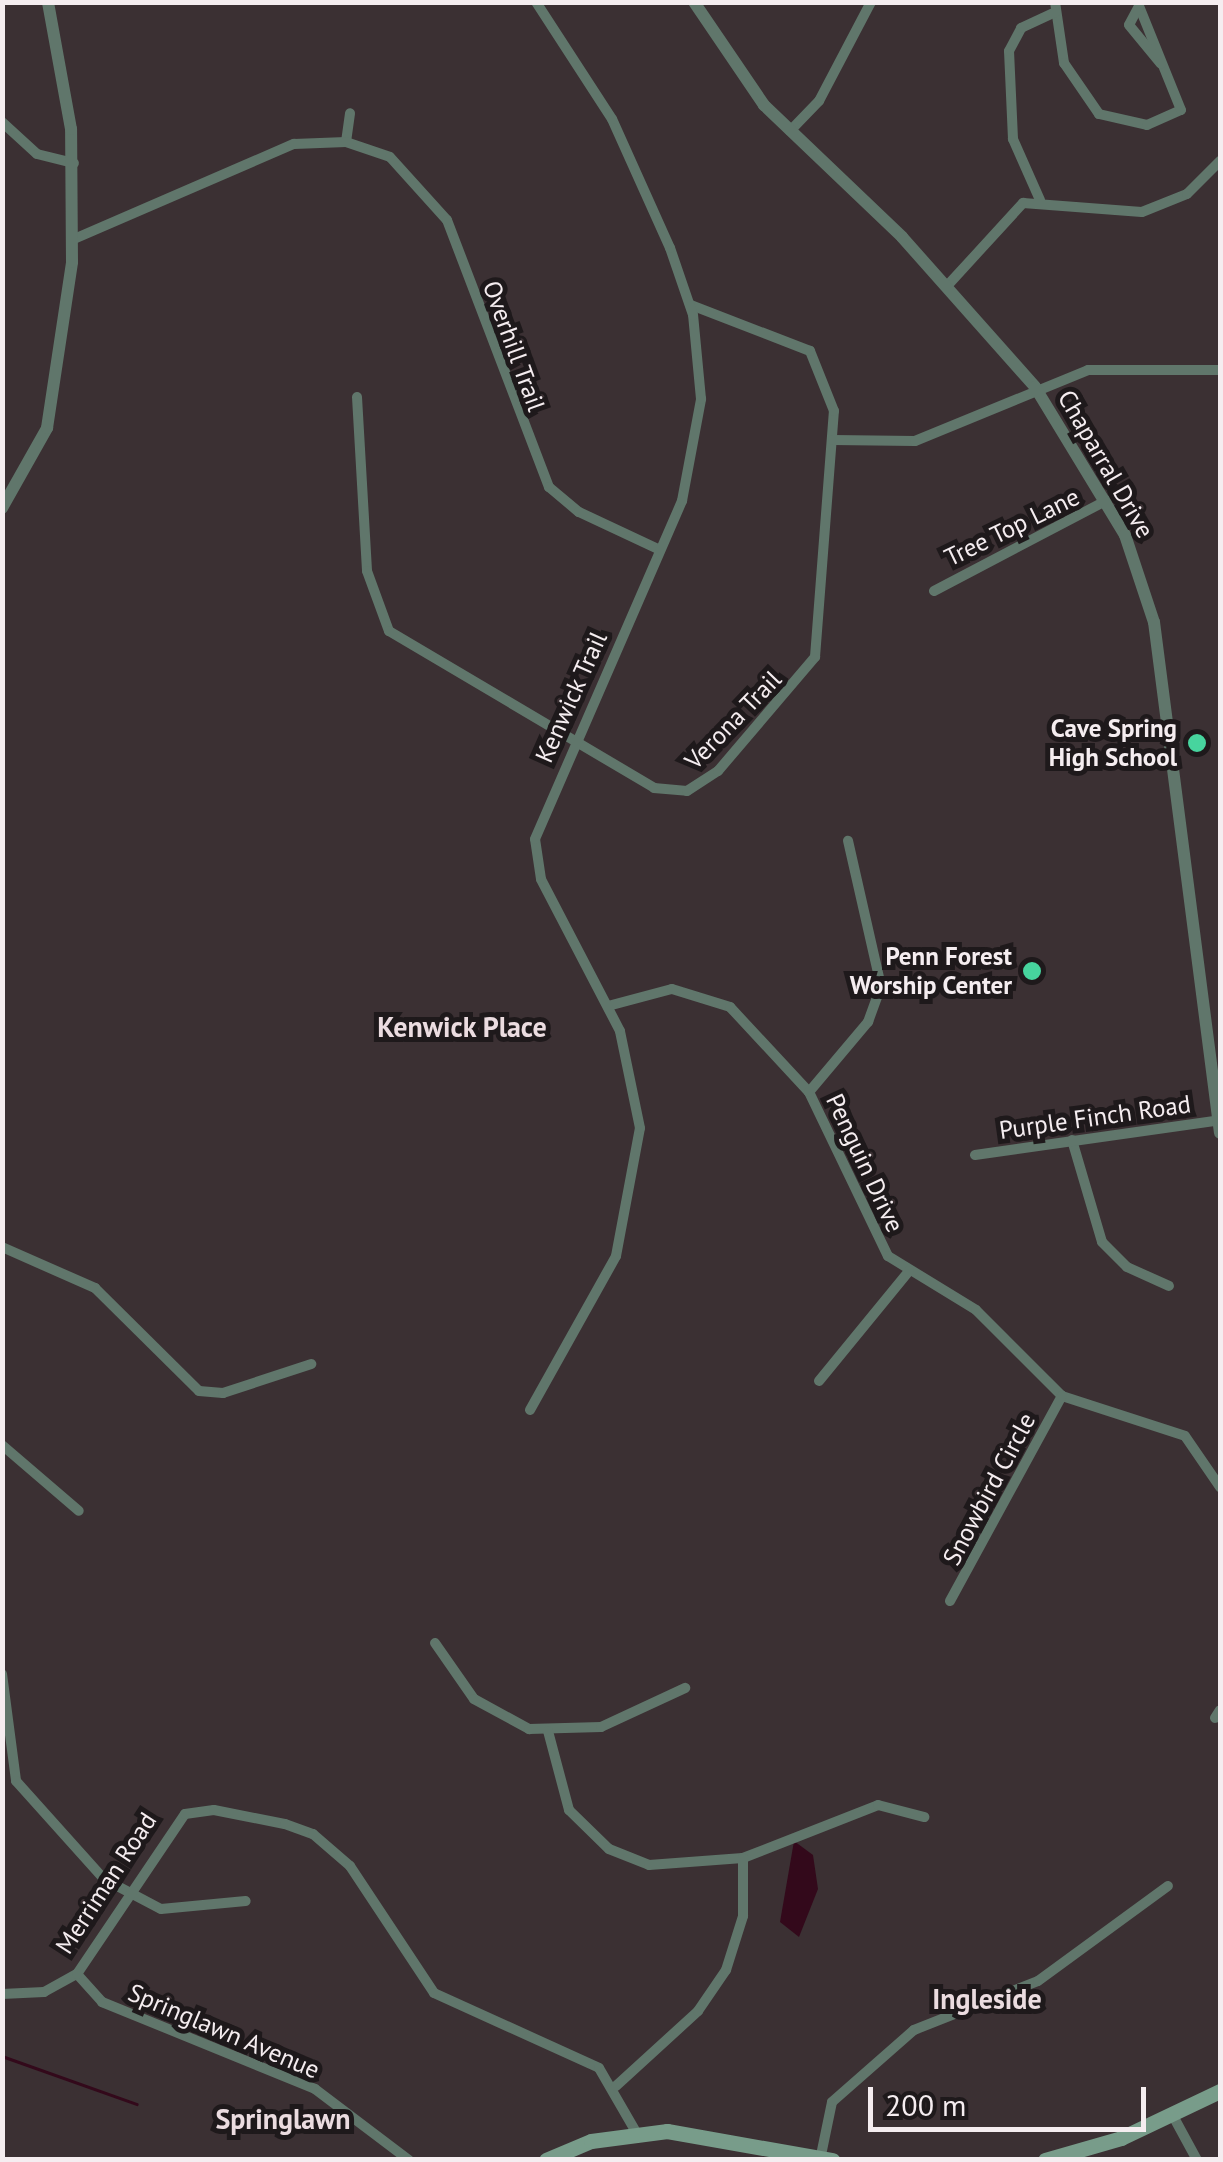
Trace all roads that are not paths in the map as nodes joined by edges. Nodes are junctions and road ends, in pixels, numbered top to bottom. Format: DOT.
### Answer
graph roads {
  1 [pos="48,2"];
  2 [pos="536,2"];
  3 [pos="694,2"];
  4 [pos="871,2"];
  5 [pos="1055,7"];
  6 [pos="1161,64"];
  7 [pos="350,114"];
  8 [pos="2,122"];
  9 [pos="790,131"];
  10 [pos="346,142"];
  11 [pos="1220,161"];
  12 [pos="74,163"];
  13 [pos="1040,200"];
  14 [pos="74,239"];
  15 [pos="947,286"];
  16 [pos="690,305"];
  17 [pos="1220,370"];
  18 [pos="1035,386"];
  19 [pos="356,397"];
  20 [pos="833,440"];
  21 [pos="1107,500"];
  22 [pos="2,508"];
  23 [pos="660,550"];
  24 [pos="934,591"];
  25 [pos="573,742"];
  26 [pos="848,841"];
  27 [pos="608,1006"];
  28 [pos="810,1092"];
  29 [pos="1219,1124"];
  30 [pos="1072,1140"];
  31 [pos="975,1154"];
  32 [pos="2,1246"];
  33 [pos="909,1270"];
  34 [pos="1169,1286"];
  35 [pos="312,1364"];
  36 [pos="820,1380"];
  37 [pos="1062,1396"];
  38 [pos="530,1410"];
  39 [pos="2,1445"];
  40 [pos="1220,1487"];
  41 [pos="79,1511"];
  42 [pos="950,1601"];
  43 [pos="434,1643"];
  44 [pos="2,1674"];
  45 [pos="685,1688"];
  46 [pos="548,1732"];
  47 [pos="924,1817"];
  48 [pos="743,1858"];
  49 [pos="1168,1886"];
  50 [pos="127,1897"];
  51 [pos="246,1901"];
  52 [pos="78,1974"];
  53 [pos="2,1994"];
  54 [pos="616,2086"];
  55 [pos="1220,2091"];
  56 [pos="1172,2114"];
  57 [pos="636,2132"];
  58 [pos="820,2159"];
  59 [pos="410,2160"];
  60 [pos="546,2160"];
  61 [pos="832,2160"];
  62 [pos="1044,2160"];
  63 [pos="1197,2160"];
  1 -- 12 [label="street"];
  2 -- 16 [label="street, Kenwick Trail"];
  3 -- 9 [label="street, Chaparral Drive"];
  4 -- 9 [label="street"];
  5 -- 6 [label="street"];
  5 -- 13 [label="street"];
  6 -- 6 [label="street"];
  7 -- 10 [label="street"];
  8 -- 12 [label="street"];
  9 -- 15 [label="street, Chaparral Drive"];
  10 -- 14 [label="street"];
  10 -- 23 [label="street, Overhill Trail"];
  11 -- 13 [label="street"];
  12 -- 14 [label="street"];
  13 -- 15 [label="street"];
  14 -- 22 [label="street"];
  15 -- 18 [label="street, Chaparral Drive"];
  16 -- 20 [label="street, Verona Trail"];
  16 -- 23 [label="street, Kenwick Trail"];
  17 -- 18 [label="street"];
  18 -- 20 [label="street"];
  18 -- 21 [label="street, Chaparral Drive"];
  19 -- 25 [label="street, Verona Trail"];
  20 -- 25 [label="street, Verona Trail"];
  21 -- 24 [label="street, Tree Top Lane"];
  21 -- 29 [label="street, Chaparral Drive"];
  23 -- 25 [label="street, Kenwick Trail"];
  25 -- 27 [label="street, Kenwick Trail"];
  26 -- 28 [label="street"];
  27 -- 28 [label="street, Penguin Drive"];
  27 -- 38 [label="street, Kenwick Trail"];
  28 -- 33 [label="street, Penguin Drive"];
  29 -- 30 [label="street, Purple Finch Road"];
  30 -- 31 [label="street, Purple Finch Road"];
  30 -- 34 [label="street"];
  32 -- 35 [label="street"];
  33 -- 36 [label="street"];
  33 -- 37 [label="street, Penguin Drive"];
  37 -- 40 [label="street, Penguin Drive"];
  37 -- 42 [label="street, Snowbird Circle"];
  39 -- 41 [label="street"];
  43 -- 46 [label="street"];
  44 -- 50 [label="street"];
  45 -- 46 [label="street"];
  46 -- 48 [label="street"];
  47 -- 48 [label="street"];
  48 -- 54 [label="street"];
  49 -- 58 [label="street"];
  50 -- 51 [label="street"];
  50 -- 52 [label="street, Merriman Road"];
  50 -- 54 [label="street, Merriman Road"];
  52 -- 53 [label="street, Merriman Road"];
  52 -- 59 [label="street, Springlawn Avenue"];
  54 -- 57 [label="street, Merriman Road"];
  55 -- 56 [label="main road"];
  56 -- 62 [label="main road"];
  56 -- 63 [label="street"];
  57 -- 58 [label="main road"];
  57 -- 60 [label="main road"];
  58 -- 61 [label="main road"];
}
